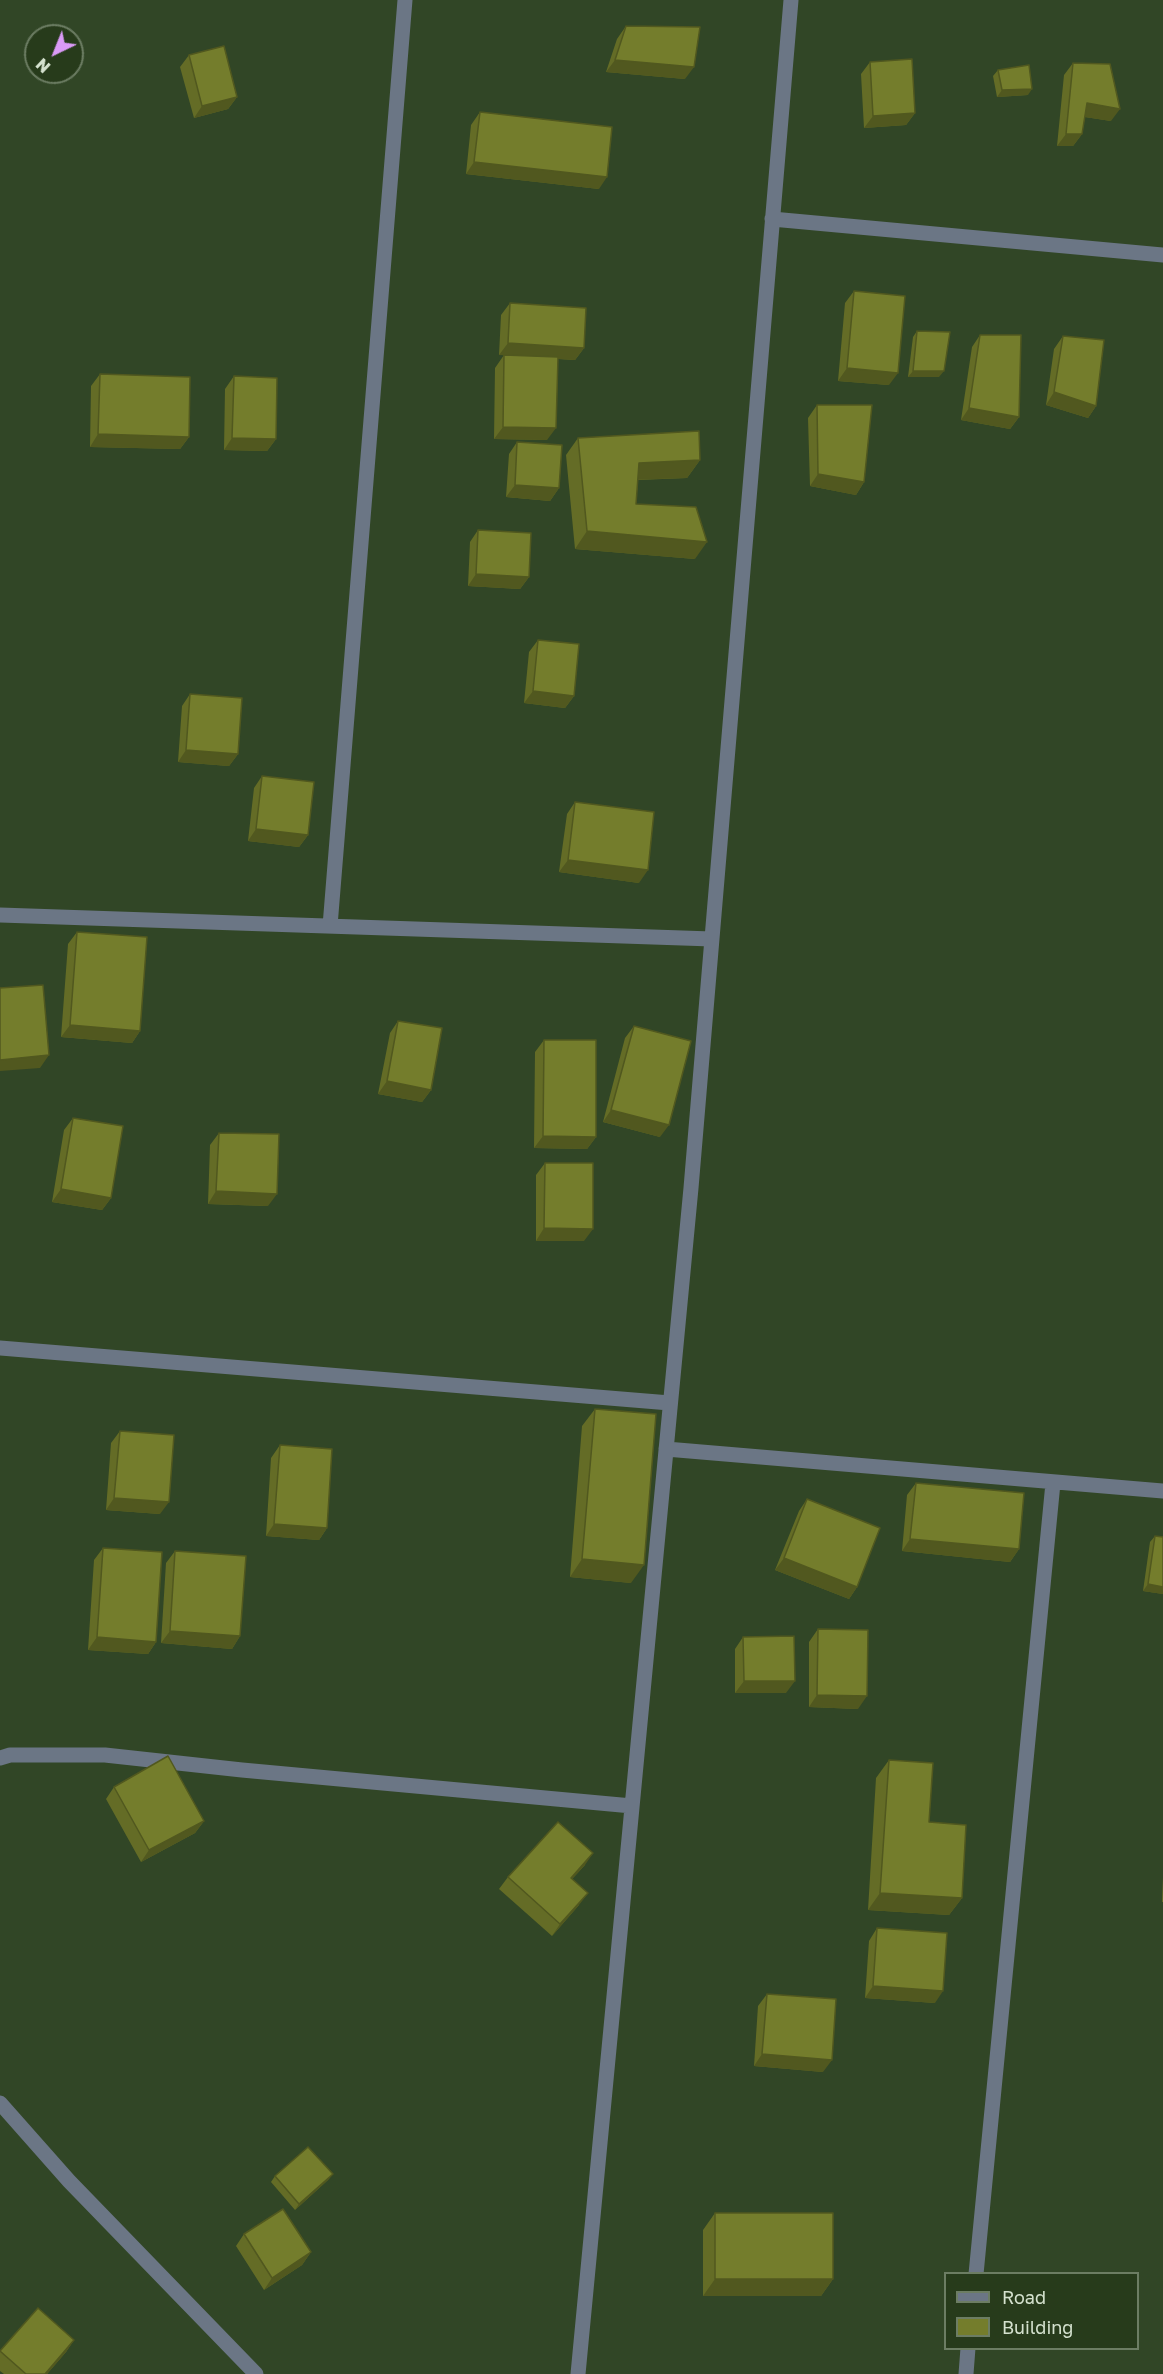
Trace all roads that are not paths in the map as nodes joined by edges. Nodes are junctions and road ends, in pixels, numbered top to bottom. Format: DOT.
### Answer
graph roads {
  1 [pos="405,0"];
  2 [pos="791,0"];
  3 [pos="772,219"];
  4 [pos="1163,255"];
  5 [pos="0,915"];
  6 [pos="330,926"];
  7 [pos="712,939"];
  8 [pos="0,1348"];
  9 [pos="670,1403"];
  10 [pos="666,1449"];
  11 [pos="1053,1483"];
  12 [pos="1163,1491"];
  13 [pos="0,1758"];
  14 [pos="632,1806"];
  15 [pos="0,2103"];
  16 [pos="975,2272"];
  17 [pos="968,2350"];
  18 [pos="256,2374"];
  19 [pos="578,2374"];
  20 [pos="966,2374"];
  1 -- 6 [label="street"];
  2 -- 3 [label="street"];
  3 -- 4 [label="street"];
  3 -- 7 [label="street"];
  5 -- 6 [label="street"];
  6 -- 7 [label="street"];
  7 -- 9 [label="street"];
  8 -- 9 [label="street"];
  9 -- 10 [label="street"];
  10 -- 11 [label="street"];
  10 -- 14 [label="street"];
  11 -- 12 [label="street"];
  11 -- 16 [label="street"];
  13 -- 14 [label="street"];
  14 -- 19 [label="street"];
  15 -- 18 [label="street"];
  17 -- 20 [label="street"];
}
